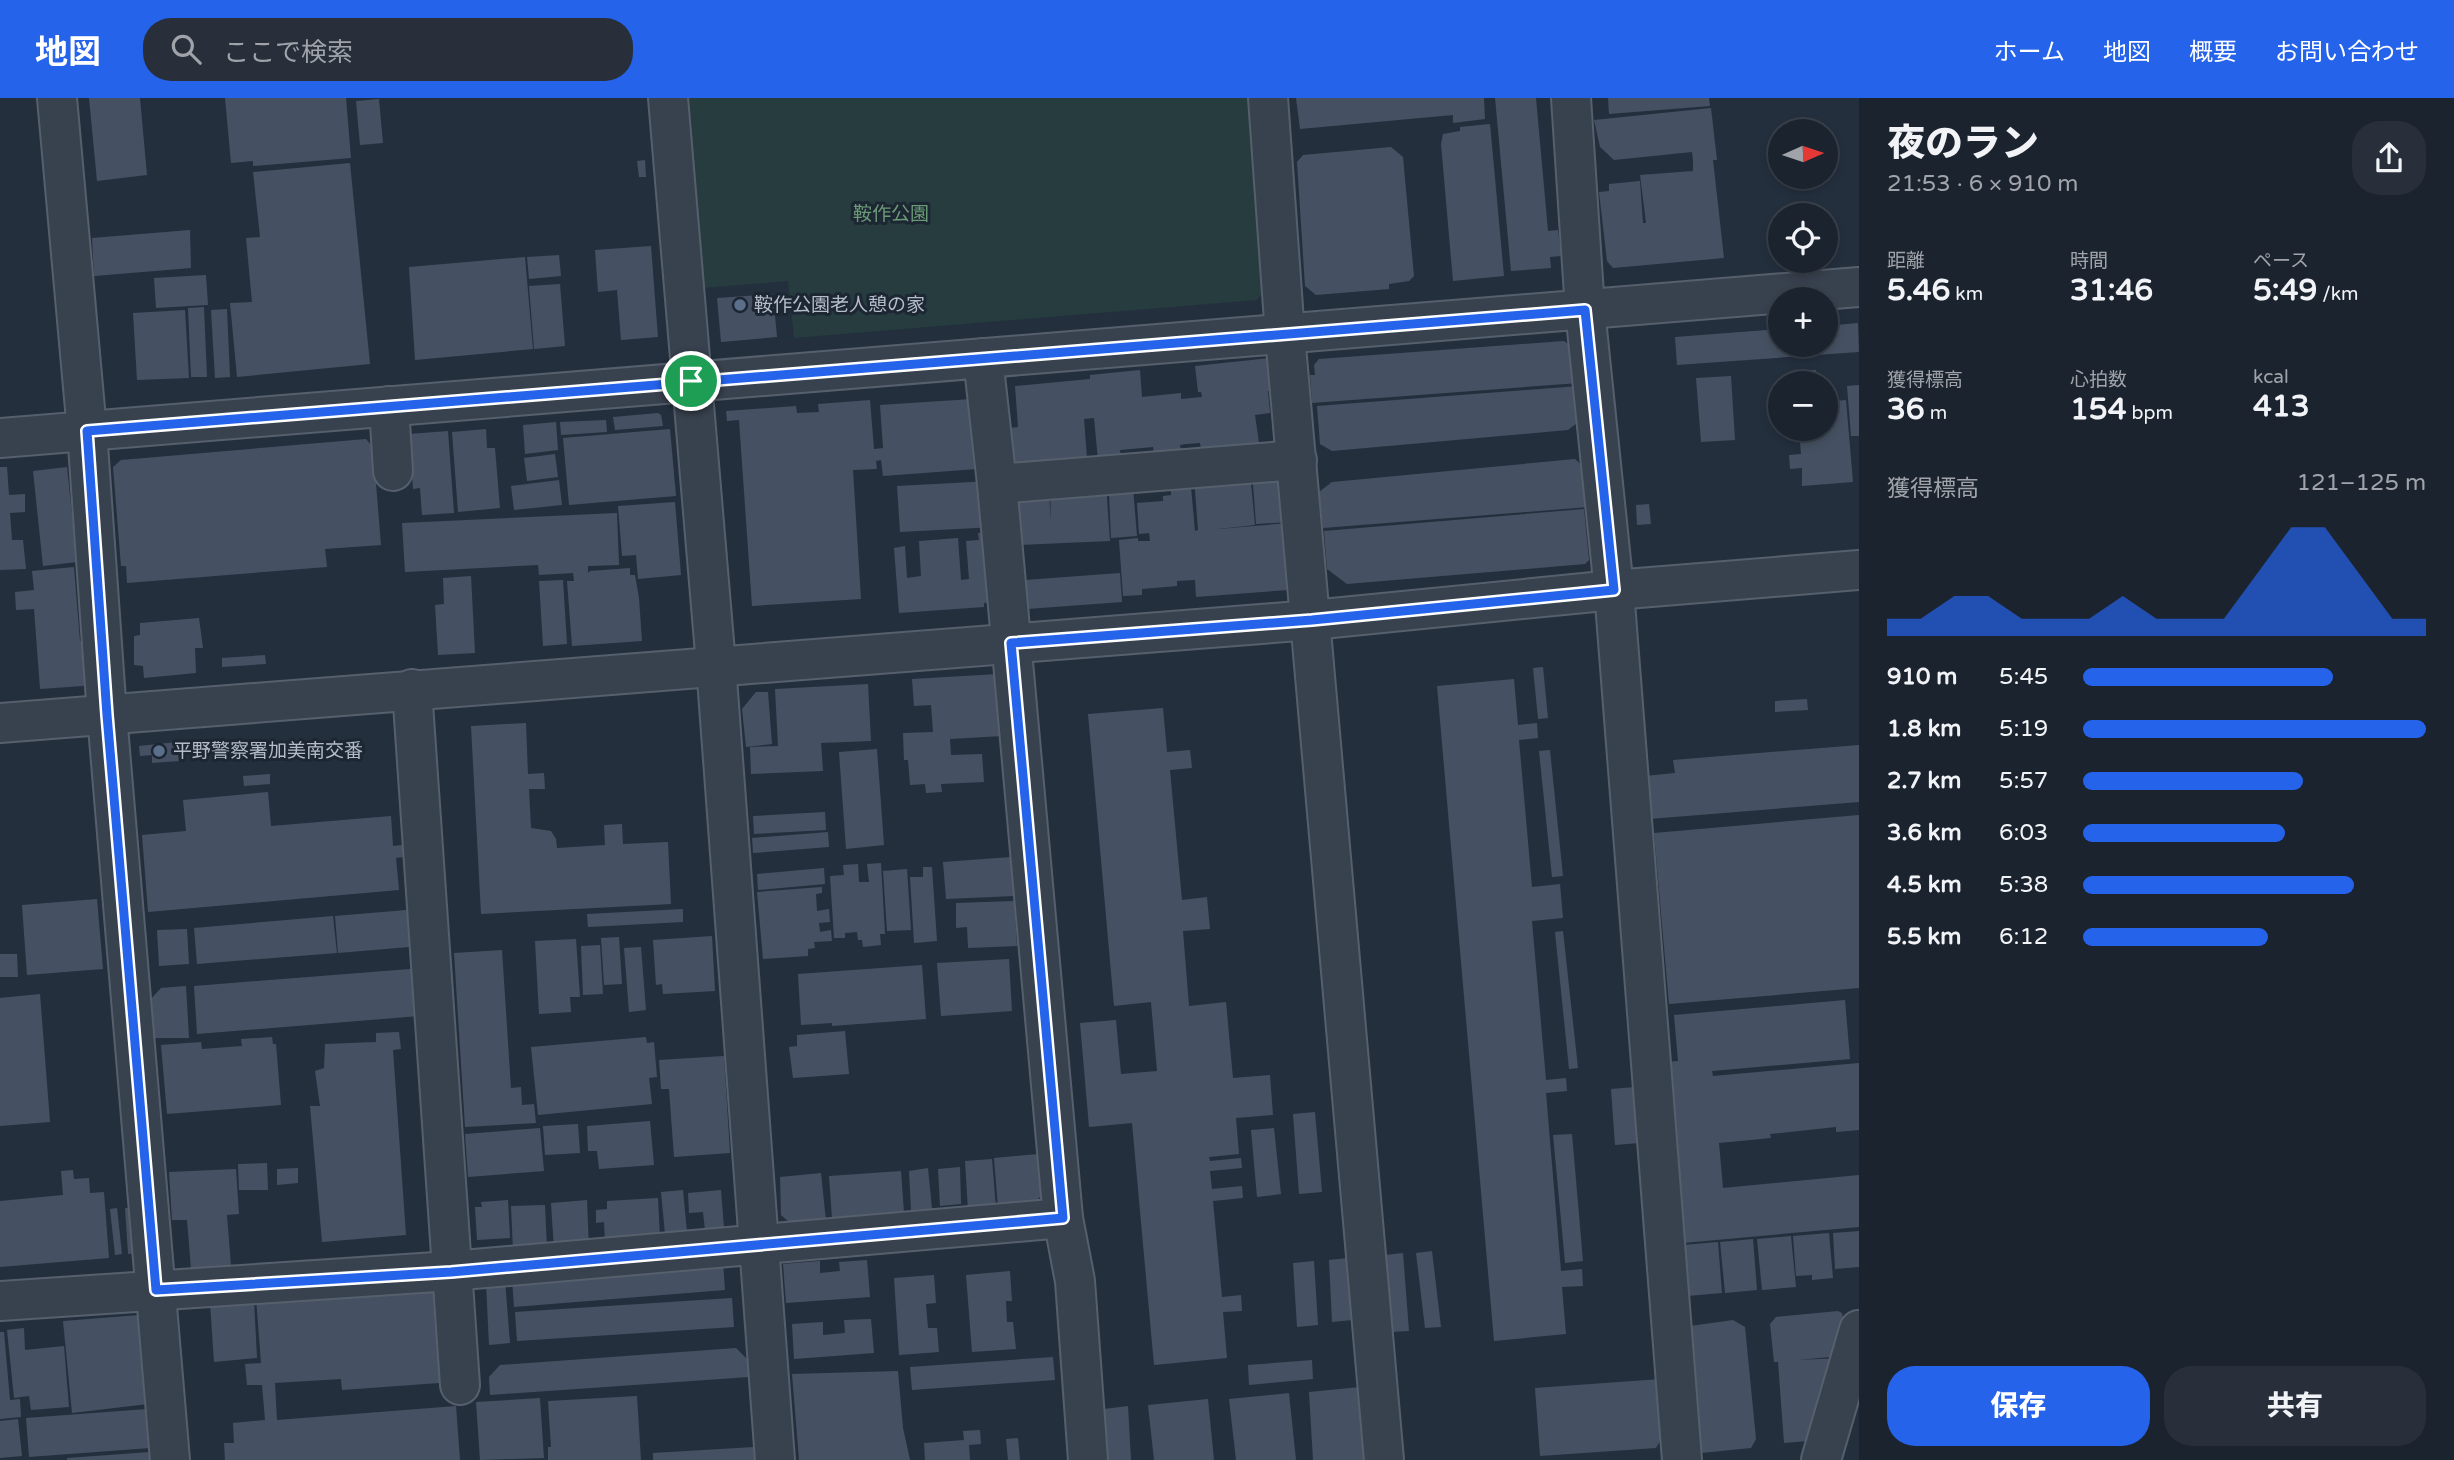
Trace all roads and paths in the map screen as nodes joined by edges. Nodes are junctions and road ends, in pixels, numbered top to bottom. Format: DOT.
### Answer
graph roads {
  1 [pos="57,98"];
  2 [pos="668,98"];
  3 [pos="1268,98"];
  4 [pos="1571,98"];
  5 [pos="1859,287"];
  6 [pos="1585,310"];
  7 [pos="1285,335"];
  8 [pos="983,358"];
  9 [pos="691,381"];
  10 [pos="388,405"];
  11 [pos="87,431"];
  12 [pos="0,438"];
  13 [pos="1297,460"];
  14 [pos="393,471"];
  15 [pos="997,484"];
  16 [pos="1859,570"];
  17 [pos="1614,590"];
  18 [pos="1312,620"];
  19 [pos="1011,643"];
  20 [pos="716,665"];
  21 [pos="412,689"];
  22 [pos="107,715"];
  23 [pos="0,723"];
  24 [pos="1063,1218"];
  25 [pos="759,1246"];
  26 [pos="451,1272"];
  27 [pos="156,1290"];
  28 [pos="0,1301"];
  29 [pos="1859,1329"];
  30 [pos="460,1385"];
  31 [pos="170,1460"];
  32 [pos="775,1460"];
  33 [pos="1088,1460"];
  34 [pos="1384,1460"];
  35 [pos="1682,1460"];
  36 [pos="1821,1460"];
  1 -- 11 [label="street"];
  2 -- 9 [label="street"];
  3 -- 7 [label="street"];
  4 -- 6 [label="street"];
  5 -- 6 [label="street"];
  6 -- 7 [label="street"];
  6 -- 17 [label="street"];
  7 -- 8 [label="street"];
  7 -- 13 [label="street"];
  8 -- 9 [label="street"];
  8 -- 15 [label="street"];
  9 -- 10 [label="street"];
  9 -- 20 [label="street"];
  10 -- 11 [label="street"];
  10 -- 14 [label="street"];
  11 -- 12 [label="street"];
  11 -- 22 [label="street"];
  13 -- 15 [label="street"];
  13 -- 18 [label="street"];
  15 -- 19 [label="street"];
  16 -- 17 [label="street"];
  17 -- 18 [label="street"];
  17 -- 35 [label="street"];
  18 -- 19 [label="street"];
  18 -- 34 [label="street"];
  19 -- 20 [label="street"];
  19 -- 24 [label="street"];
  20 -- 21 [label="street"];
  20 -- 25 [label="street"];
  21 -- 22 [label="street"];
  21 -- 26 [label="street"];
  22 -- 23 [label="street"];
  22 -- 27 [label="street"];
  24 -- 25 [label="street"];
  24 -- 33 [label="street"];
  25 -- 26 [label="street"];
  25 -- 32 [label="street"];
  26 -- 27 [label="street"];
  26 -- 30 [label="street"];
  27 -- 28 [label="street"];
  27 -- 31 [label="street"];
  29 -- 36 [label="street"];
}
